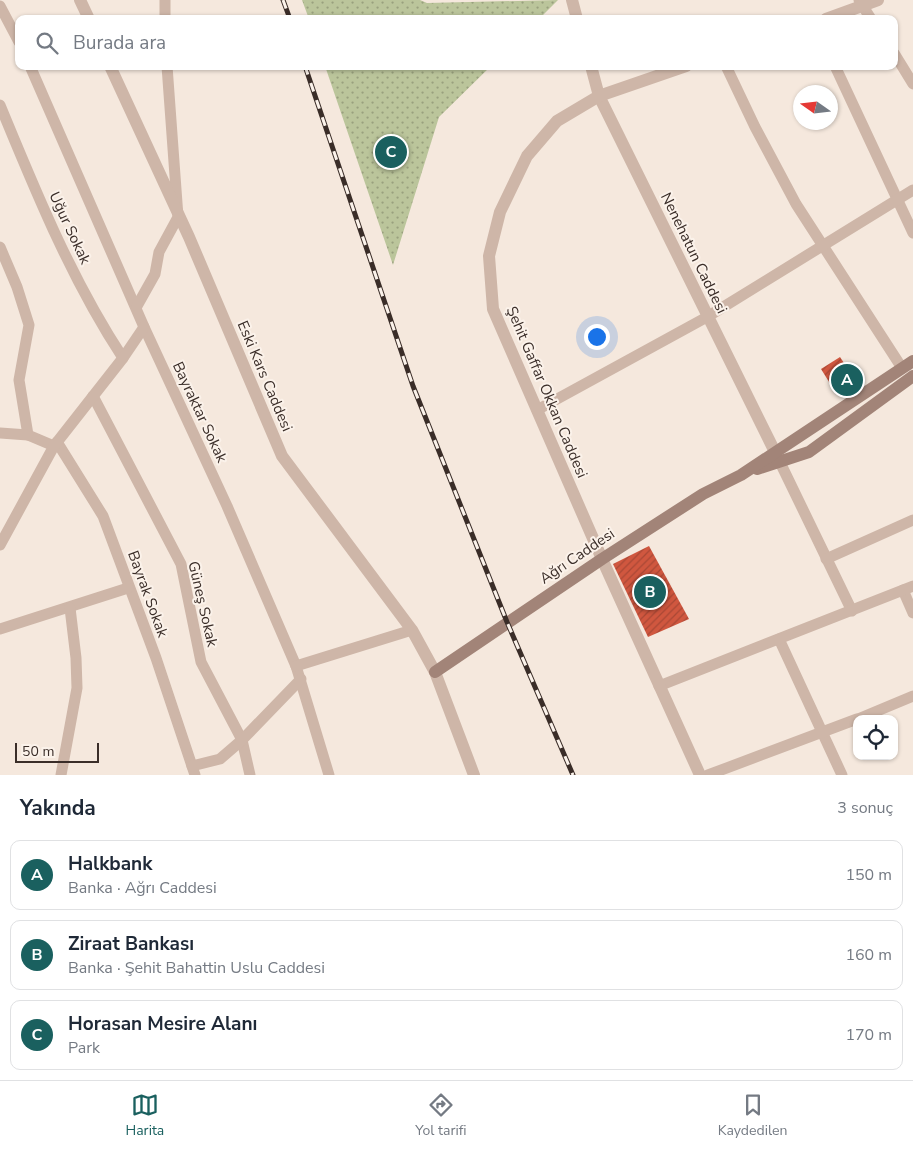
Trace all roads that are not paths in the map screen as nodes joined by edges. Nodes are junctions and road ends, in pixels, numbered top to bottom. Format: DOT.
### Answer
graph roads {
  1 [pos="80,0"];
  2 [pos="165,0"];
  3 [pos="572,0"];
  4 [pos="878,0"];
  5 [pos="861,3"];
  6 [pos="0,6"];
  7 [pos="87,15"];
  8 [pos="165,15"];
  9 [pos="576,15"];
  10 [pos="835,15"];
  11 [pos="868,15"];
  12 [pos="15,34"];
  13 [pos="898,60"];
  14 [pos="32,70"];
  15 [pos="112,70"];
  16 [pos="167,70"];
  17 [pos="591,70"];
  18 [pos="674,70"];
  19 [pos="728,70"];
  20 [pos="837,70"];
  21 [pos="913,84"];
  22 [pos="599,96"];
  23 [pos="0,105"];
  24 [pos="913,190"];
  25 [pos="898,200"];
  26 [pos="178,217"];
  27 [pos="913,232"];
  28 [pos="822,246"];
  29 [pos="0,248"];
  30 [pos="136,306"];
  31 [pos="707,317"];
  32 [pos="144,327"];
  33 [pos="123,358"];
  34 [pos="910,369"];
  35 [pos="93,396"];
  36 [pos="537,410"];
  37 [pos="0,433"];
  38 [pos="28,435"];
  39 [pos="56,444"];
  40 [pos="778,457"];
  41 [pos="913,520"];
  42 [pos="0,545"];
  43 [pos="602,559"];
  44 [pos="826,559"];
  45 [pos="128,588"];
  46 [pos="908,588"];
  47 [pos="70,608"];
  48 [pos="852,611"];
  49 [pos="913,613"];
  50 [pos="0,629"];
  51 [pos="412,630"];
  52 [pos="779,639"];
  53 [pos="296,666"];
  54 [pos="435,672"];
  55 [pos="301,679"];
  56 [pos="659,686"];
  57 [pos="913,696"];
  58 [pos="868,715"];
  59 [pos="853,721"];
  60 [pos="823,734"];
  61 [pos="242,740"];
  62 [pos="194,770"];
  63 [pos="62,775"];
  64 [pos="250,775"];
  65 [pos="329,775"];
  66 [pos="474,775"];
  67 [pos="700,775"];
  68 [pos="708,775"];
  69 [pos="842,775"];
  1 -- 7 [label="street"];
  2 -- 8 [label="street"];
  3 -- 9 [label="street"];
  4 -- 5 [label="street"];
  5 -- 10 [label="street"];
  5 -- 11 [label="street"];
  6 -- 12 [label="street"];
  13 -- 21 [label="street"];
  14 -- 30 [label="street, Bayraktar Sokak"];
  15 -- 26 [label="street, Eski Kars Caddesi"];
  16 -- 26 [label="street"];
  17 -- 22 [label="street, Nenehatun Caddesi"];
  18 -- 22 [label="street, Şehit Gaffar Okkan Caddesi"];
  19 -- 28 [label="street"];
  20 -- 25 [label="street"];
  22 -- 31 [label="street, Nenehatun Caddesi"];
  22 -- 36 [label="street, Şehit Gaffar Okkan Caddesi"];
  23 -- 33 [label="street, Uğur Sokak"];
  24 -- 25 [label="street"];
  25 -- 27 [label="street"];
  25 -- 28 [label="street"];
  26 -- 30 [label="street"];
  26 -- 51 [label="street, Eski Kars Caddesi"];
  28 -- 31 [label="street"];
  28 -- 34 [label="street"];
  29 -- 38 [label="street"];
  30 -- 32 [label="street, Bayraktar Sokak"];
  31 -- 36 [label="street"];
  31 -- 40 [label="street, Nenehatun Caddesi"];
  32 -- 33 [label="street"];
  32 -- 53 [label="street, Bayraktar Sokak"];
  33 -- 35 [label="street"];
  34 -- 40 [label="main road, Ağrı Caddesi"];
  34 -- 40 [label="main road, Ağrı Caddesi"];
  35 -- 39 [label="street"];
  35 -- 61 [label="street, Güneş Sokak"];
  36 -- 43 [label="street, Şehit Gaffar Okkan Caddesi"];
  37 -- 38 [label="street"];
  38 -- 39 [label="street"];
  39 -- 42 [label="street"];
  39 -- 45 [label="street, Bayrak Sokak"];
  40 -- 43 [label="main road, Ağrı Caddesi"];
  40 -- 44 [label="street"];
  41 -- 44 [label="street"];
  43 -- 54 [label="main road, Ağrı Caddesi"];
  43 -- 56 [label="street, Şehit Gaffar Okkan Caddesi"];
  44 -- 48 [label="street"];
  45 -- 47 [label="street"];
  45 -- 62 [label="street, Bayrak Sokak"];
  46 -- 48 [label="street"];
  46 -- 49 [label="street"];
  47 -- 50 [label="street"];
  47 -- 63 [label="street"];
  48 -- 52 [label="street"];
  51 -- 53 [label="street"];
  51 -- 54 [label="street, Eski Kars Caddesi"];
  52 -- 56 [label="street"];
  52 -- 60 [label="street"];
  53 -- 55 [label="street, Bayraktar Sokak"];
  54 -- 66 [label="street, Eski Kars Caddesi"];
  55 -- 61 [label="street"];
  55 -- 65 [label="street, Bayraktar Sokak"];
  56 -- 67 [label="street, Şehit Gaffar Okkan Caddesi"];
  57 -- 58 [label="street"];
  59 -- 60 [label="street"];
  60 -- 68 [label="street"];
  60 -- 69 [label="street"];
  61 -- 62 [label="street"];
  61 -- 64 [label="street, Güneş Sokak"];
}
